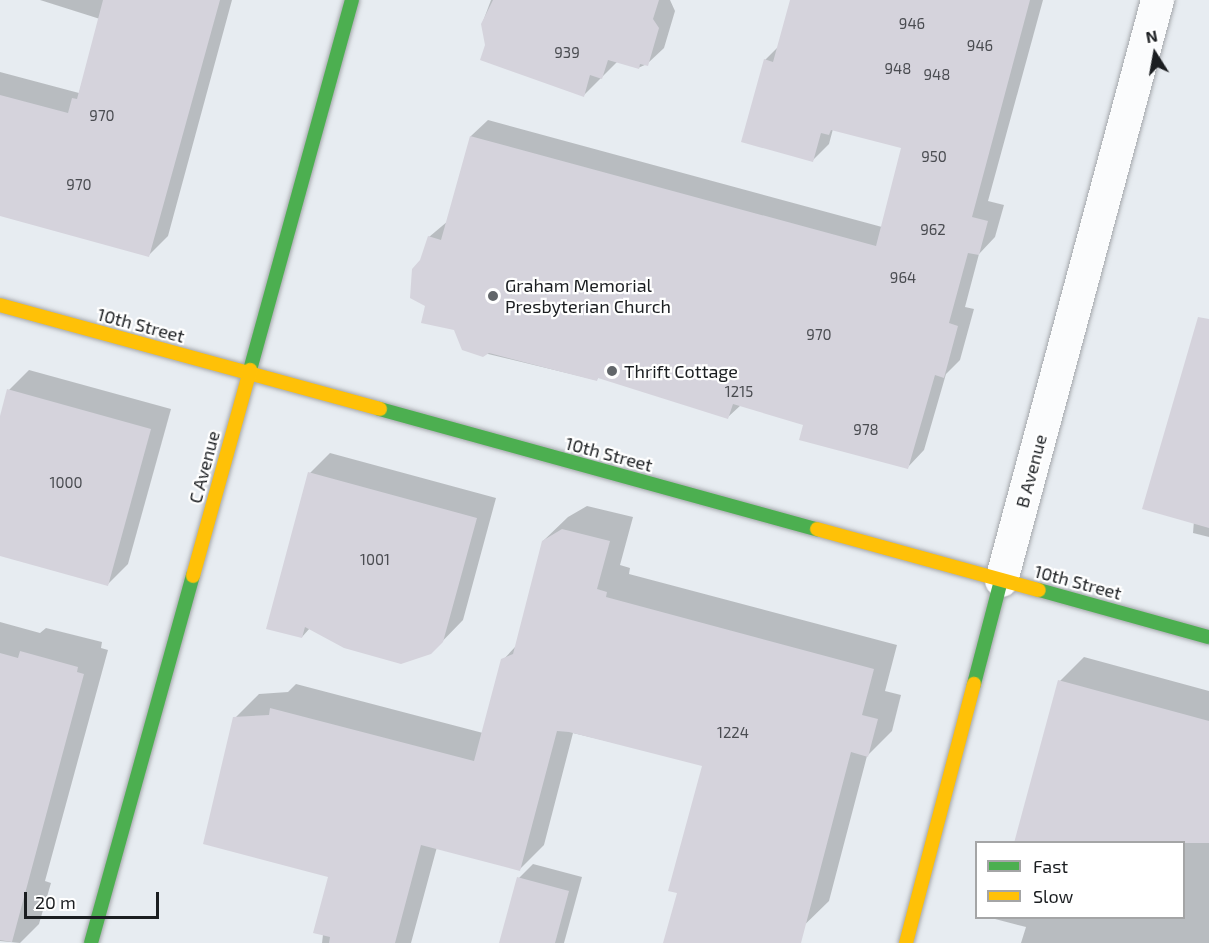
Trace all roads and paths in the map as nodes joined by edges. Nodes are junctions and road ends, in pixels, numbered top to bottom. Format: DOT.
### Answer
graph roads {
  1 [pos="352,0"];
  2 [pos="1157,0"];
  3 [pos="0,305"];
  4 [pos="249,374"];
  5 [pos="1001,580"];
  6 [pos="1209,637"];
  7 [pos="91,943"];
  8 [pos="906,943"];
  1 -- 4 [label="street, C Avenue"];
  2 -- 5 [label="street, B Avenue"];
  3 -- 4 [label="street, 10th Street"];
  4 -- 5 [label="street, 10th Street"];
  4 -- 7 [label="street, C Avenue"];
  5 -- 6 [label="street, 10th Street"];
  5 -- 8 [label="street, B Avenue"];
}
